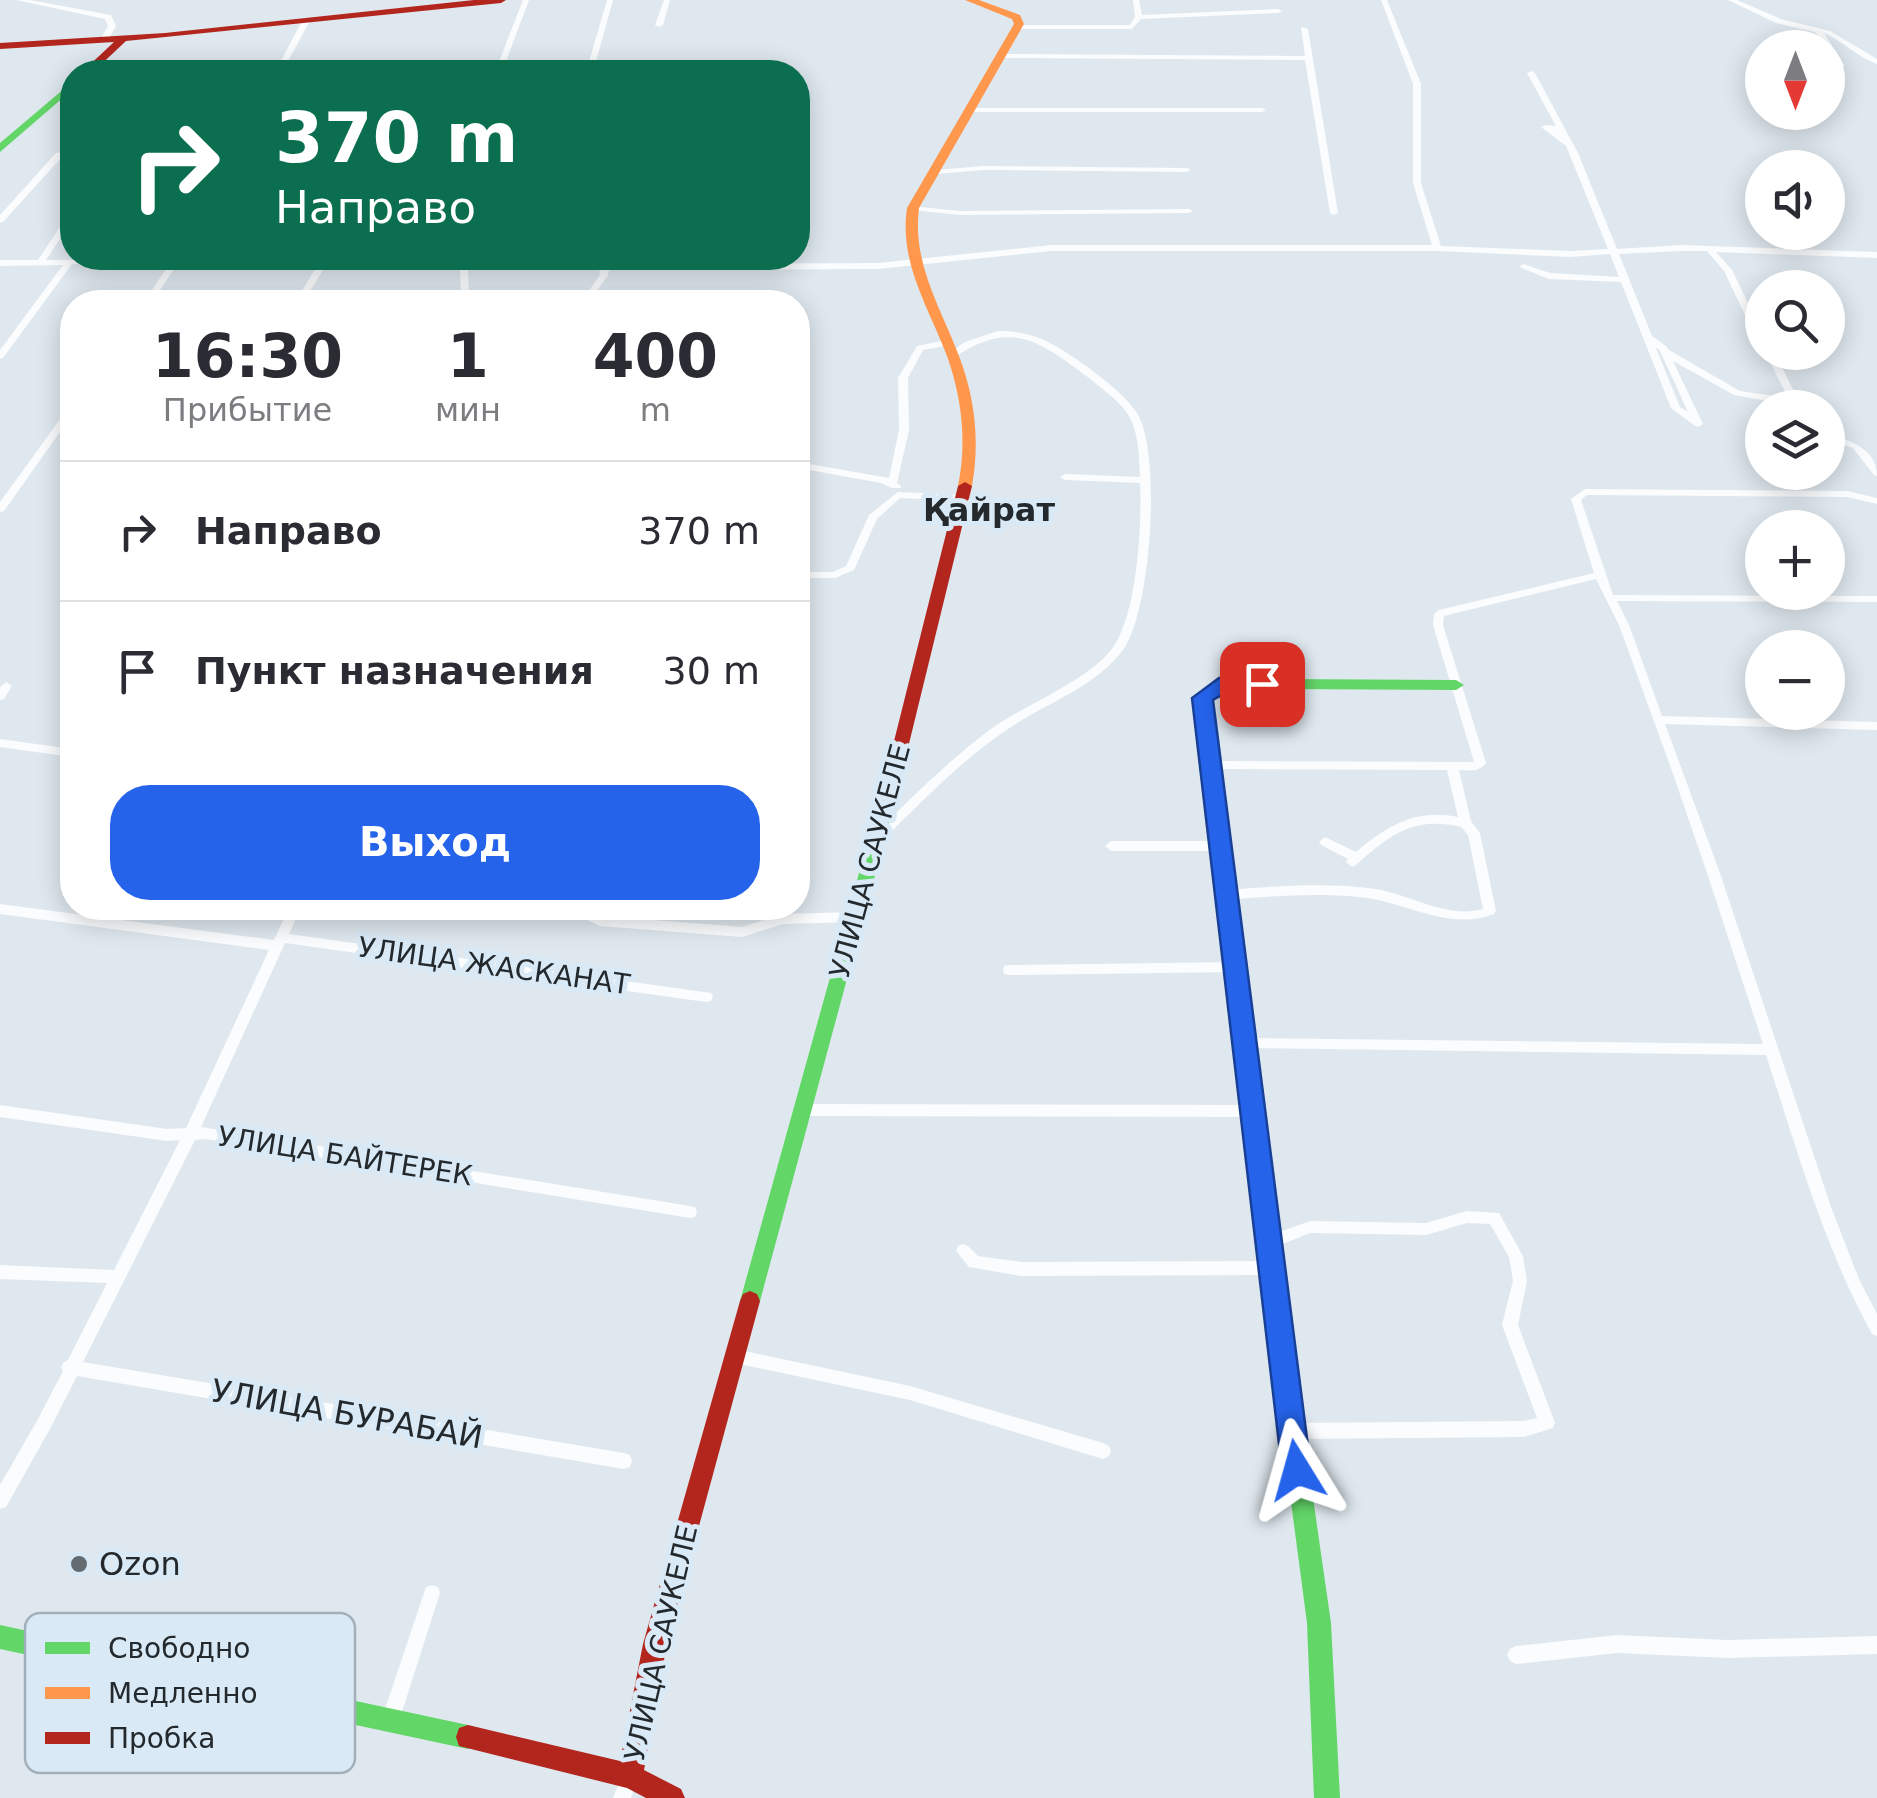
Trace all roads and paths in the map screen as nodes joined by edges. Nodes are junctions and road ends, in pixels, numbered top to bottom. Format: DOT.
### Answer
graph roads {
  1 [pos="19,0"];
  2 [pos="501,0"];
  3 [pos="526,0"];
  4 [pos="610,0"];
  5 [pos="667,0"];
  6 [pos="970,0"];
  7 [pos="1136,0"];
  8 [pos="1384,0"];
  9 [pos="1732,0"];
  10 [pos="55,3"];
  11 [pos="412,3"];
  12 [pos="1278,11"];
  13 [pos="1139,18"];
  14 [pos="306,22"];
  15 [pos="659,25"];
  16 [pos="1016,27"];
  17 [pos="1304,28"];
  18 [pos="1814,28"];
  19 [pos="1816,30"];
  20 [pos="104,38"];
  21 [pos="124,38"];
  22 [pos="0,46"];
  23 [pos="1002,56"];
  24 [pos="1309,58"];
  25 [pos="100,60"];
  26 [pos="285,60"];
  27 [pos="503,60"];
  28 [pos="592,60"];
  29 [pos="1877,62"];
  30 [pos="1531,74"];
  31 [pos="60,96"];
  32 [pos="970,110"];
  33 [pos="1262,110"];
  34 [pos="1563,130"];
  35 [pos="1570,146"];
  36 [pos="0,149"];
  37 [pos="60,156"];
  38 [pos="1188,170"];
  39 [pos="936,172"];
  40 [pos="913,208"];
  41 [pos="1189,211"];
  42 [pos="1334,213"];
  43 [pos="0,220"];
  44 [pos="60,233"];
  45 [pos="1608,237"];
  46 [pos="1437,248"];
  47 [pos="1708,251"];
  48 [pos="1588,254"];
  49 [pos="1615,254"];
  50 [pos="1877,255"];
  51 [pos="915,262"];
  52 [pos="0,263"];
  53 [pos="40,263"];
  54 [pos="60,263"];
  55 [pos="810,266"];
  56 [pos="1522,268"];
  57 [pos="64,270"];
  58 [pos="1624,280"];
  59 [pos="1745,305"];
  60 [pos="1646,336"];
  61 [pos="950,349"];
  62 [pos="1665,352"];
  63 [pos="0,356"];
  64 [pos="1745,394"];
  65 [pos="60,426"];
  66 [pos="1845,442"];
  67 [pos="810,468"];
  68 [pos="1877,473"];
  69 [pos="1065,477"];
  70 [pos="1142,480"];
  71 [pos="893,482"];
  72 [pos="902,494"];
  73 [pos="962,498"];
  74 [pos="1877,500"];
  75 [pos="0,509"];
  76 [pos="810,575"];
  77 [pos="1600,576"];
  78 [pos="1584,580"];
  79 [pos="1608,593"];
  80 [pos="1877,598"];
  81 [pos="1456,685"];
  82 [pos="1658,720"];
  83 [pos="1877,726"];
  84 [pos="0,743"];
  85 [pos="60,750"];
  86 [pos="1211,765"];
  87 [pos="1452,767"];
  88 [pos="1465,823"];
  89 [pos="877,840"];
  90 [pos="1326,842"];
  91 [pos="1111,846"];
  92 [pos="1222,852"];
  93 [pos="1227,896"];
  94 [pos="0,908"];
  95 [pos="60,915"];
  96 [pos="810,918"];
  97 [pos="856,918"];
  98 [pos="99,920"];
  99 [pos="290,920"];
  100 [pos="598,920"];
  101 [pos="777,920"];
  102 [pos="280,942"];
  103 [pos="1236,967"];
  104 [pos="1009,970"];
  105 [pos="706,997"];
  106 [pos="1247,1042"];
  107 [pos="1770,1050"];
  108 [pos="802,1110"];
  109 [pos="0,1111"];
  110 [pos="1255,1111"];
  111 [pos="191,1132"];
  112 [pos="690,1212"];
  113 [pos="1268,1243"];
  114 [pos="963,1251"];
  115 [pos="1270,1268"];
  116 [pos="0,1272"];
  117 [pos="114,1277"];
  118 [pos="1877,1329"];
  119 [pos="734,1356"];
  120 [pos="69,1367"];
  121 [pos="1291,1431"];
  122 [pos="1103,1451"];
  123 [pos="624,1461"];
  124 [pos="0,1501"];
  125 [pos="432,1593"];
  126 [pos="0,1637"];
  127 [pos="25,1642"];
  128 [pos="1877,1645"];
  129 [pos="1516,1655"];
  130 [pos="355,1711"];
  131 [pos="391,1718"];
  132 [pos="630,1776"];
  133 [pos="622,1798"];
  134 [pos="672,1798"];
  135 [pos="1326,1798"];
  1 -- 10 [label="street"];
  2 -- 11 [label="street"];
  3 -- 27 [label="street"];
  4 -- 28 [label="street"];
  5 -- 15 [label="street"];
  6 -- 16 [label="street"];
  7 -- 13 [label="street"];
  8 -- 46 [label="street"];
  9 -- 18 [label="street"];
  10 -- 20 [label="street"];
  11 -- 14 [label="street"];
  12 -- 13 [label="street"];
  13 -- 16 [label="street"];
  14 -- 21 [label="street"];
  14 -- 26 [label="street"];
  16 -- 23 [label="street"];
  17 -- 24 [label="street"];
  18 -- 19 [label="street"];
  18 -- 29 [label="street"];
  20 -- 21 [label="street"];
  20 -- 22 [label="street"];
  21 -- 25 [label="street"];
  23 -- 24 [label="street"];
  23 -- 32 [label="street"];
  24 -- 42 [label="street"];
  30 -- 34 [label="street"];
  31 -- 36 [label="street"];
  32 -- 33 [label="street"];
  32 -- 39 [label="street"];
  34 -- 35 [label="street"];
  34 -- 35 [label="street"];
  35 -- 45 [label="street"];
  37 -- 43 [label="street"];
  38 -- 39 [label="street"];
  39 -- 40 [label="street"];
  40 -- 41 [label="street"];
  40 -- 51 [label="street, УЛИЦА САУКЕЛЕ"];
  44 -- 53 [label="street"];
  45 -- 48 [label="street"];
  45 -- 49 [label="street"];
  46 -- 48 [label="street"];
  46 -- 51 [label="street"];
  47 -- 49 [label="street"];
  47 -- 50 [label="street"];
  47 -- 59 [label="street"];
  48 -- 49 [label="street"];
  49 -- 58 [label="street"];
  51 -- 55 [label="street"];
  51 -- 61 [label="street, УЛИЦА САУКЕЛЕ"];
  52 -- 53 [label="street"];
  53 -- 54 [label="street"];
  56 -- 58 [label="street"];
  57 -- 63 [label="street"];
  58 -- 60 [label="street"];
  60 -- 62 [label="street"];
  60 -- 62 [label="street"];
  61 -- 70 [label="street"];
  61 -- 71 [label="street"];
  61 -- 73 [label="street, УЛИЦА САУКЕЛЕ"];
  62 -- 64 [label="street"];
  65 -- 75 [label="street"];
  66 -- 68 [label="street"];
  67 -- 71 [label="street"];
  69 -- 70 [label="street"];
  70 -- 89 [label="street"];
  71 -- 72 [label="street"];
  72 -- 73 [label="street"];
  72 -- 76 [label="street"];
  73 -- 89 [label="street, УЛИЦА САУКЕЛЕ"];
  74 -- 77 [label="street"];
  77 -- 78 [label="street"];
  77 -- 79 [label="street"];
  78 -- 79 [label="street"];
  78 -- 81 [label="street"];
  79 -- 80 [label="street"];
  79 -- 82 [label="street"];
  81 -- 86 [label="street"];
  81 -- 87 [label="street"];
  82 -- 83 [label="street"];
  82 -- 107 [label="street"];
  84 -- 85 [label="street"];
  86 -- 87 [label="street"];
  86 -- 92 [label="street"];
  87 -- 88 [label="street"];
  88 -- 90 [label="street"];
  88 -- 93 [label="street"];
  89 -- 97 [label="street, УЛИЦА САУКЕЛЕ"];
  91 -- 92 [label="street"];
  92 -- 93 [label="street"];
  93 -- 103 [label="street"];
  94 -- 95 [label="street, УЛИЦА ЖАСКАНАТ"];
  96 -- 97 [label="street"];
  97 -- 108 [label="street, УЛИЦА САУКЕЛЕ"];
  98 -- 102 [label="street, УЛИЦА ЖАСКАНАТ"];
  99 -- 102 [label="street"];
  100 -- 101 [label="street"];
  102 -- 105 [label="street, УЛИЦА ЖАСКАНАТ"];
  102 -- 111 [label="street"];
  103 -- 104 [label="street"];
  103 -- 106 [label="street"];
  106 -- 107 [label="street"];
  106 -- 110 [label="street"];
  107 -- 118 [label="street"];
  108 -- 110 [label="street"];
  108 -- 119 [label="street, УЛИЦА САУКЕЛЕ"];
  109 -- 111 [label="street, УЛИЦА БАЙТЕРЕК"];
  110 -- 113 [label="street"];
  111 -- 112 [label="street, УЛИЦА БАЙТЕРЕК"];
  111 -- 117 [label="street"];
  113 -- 115 [label="street"];
  113 -- 121 [label="street"];
  114 -- 115 [label="street"];
  115 -- 121 [label="street"];
  116 -- 117 [label="street"];
  117 -- 120 [label="street"];
  119 -- 122 [label="street"];
  119 -- 132 [label="street, УЛИЦА САУКЕЛЕ"];
  120 -- 123 [label="street, УЛИЦА БУРАБАЙ"];
  120 -- 124 [label="street"];
  121 -- 135 [label="street"];
  125 -- 131 [label="street"];
  126 -- 127 [label="street"];
  128 -- 129 [label="street"];
  130 -- 131 [label="street"];
  131 -- 132 [label="street"];
  132 -- 133 [label="street"];
  132 -- 134 [label="street"];
}
